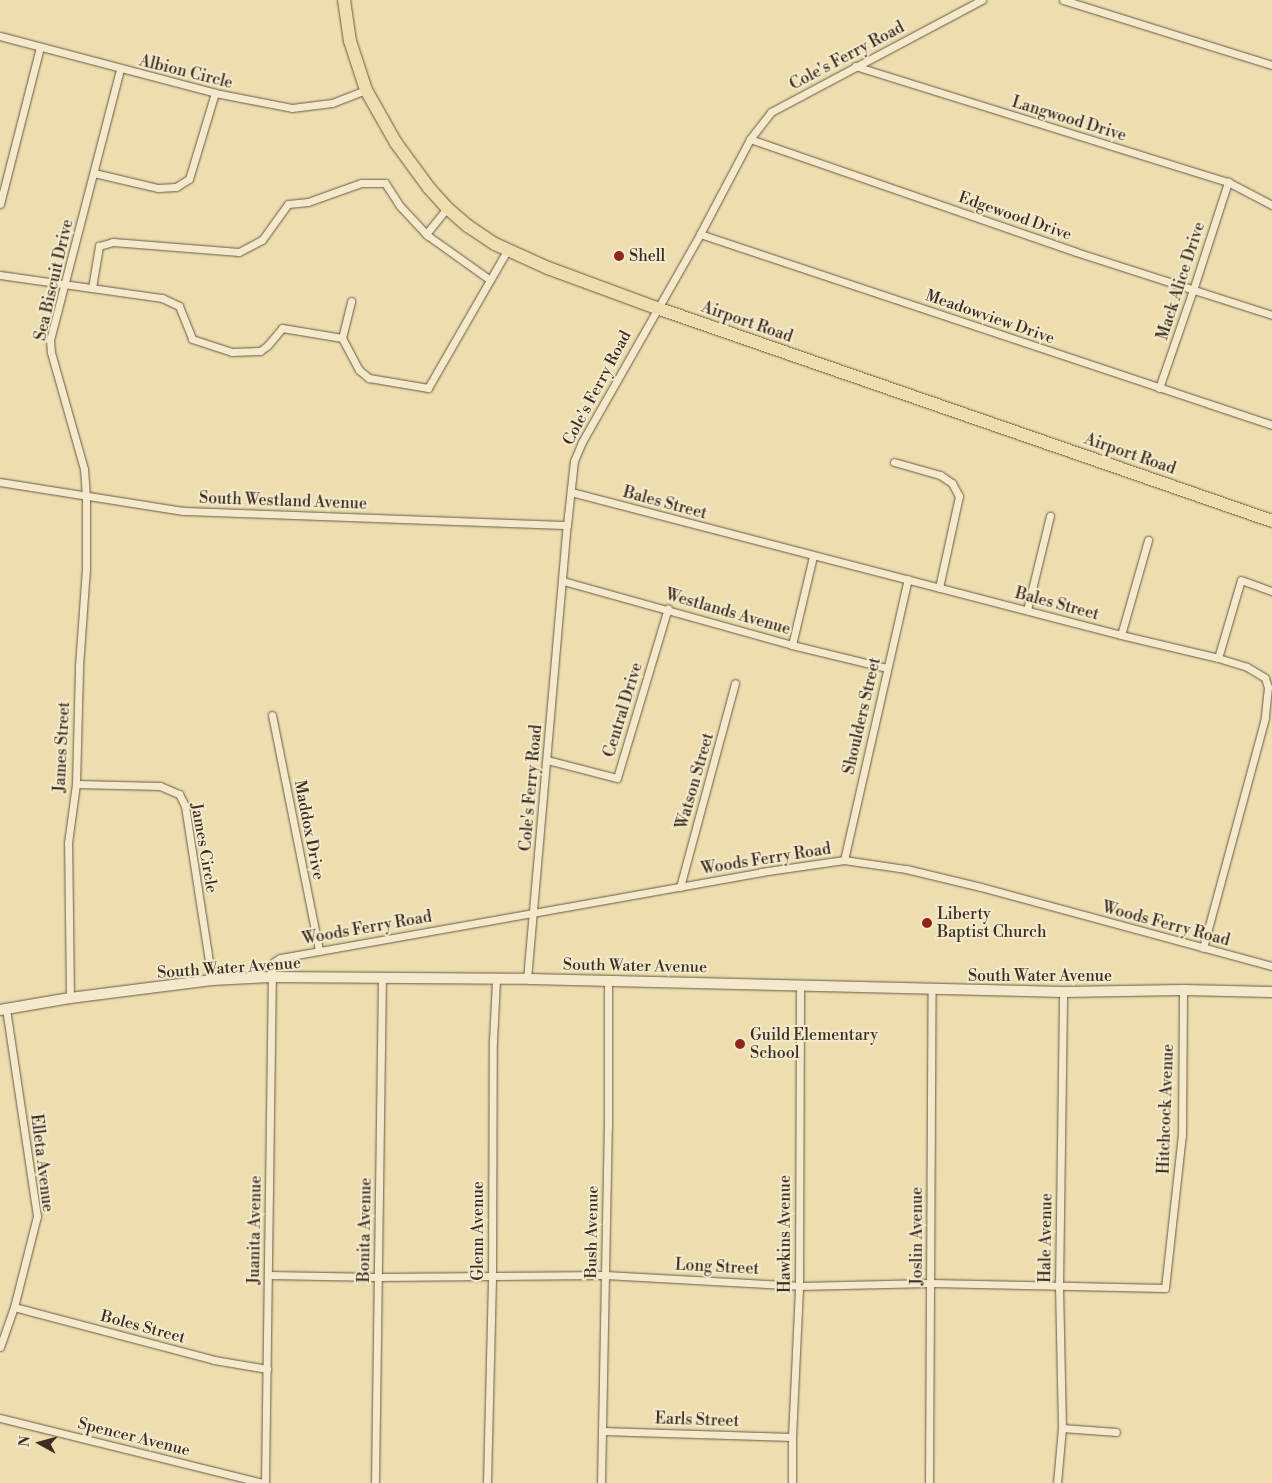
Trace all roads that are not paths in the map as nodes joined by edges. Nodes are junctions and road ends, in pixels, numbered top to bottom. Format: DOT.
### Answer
graph roads {
  1 [pos="344,0"];
  2 [pos="982,0"];
  3 [pos="1064,0"];
  4 [pos="0,36"];
  5 [pos="40,47"];
  6 [pos="1272,65"];
  7 [pos="855,66"];
  8 [pos="120,69"];
  9 [pos="366,90"];
  10 [pos="215,93"];
  11 [pos="750,139"];
  12 [pos="94,173"];
  13 [pos="1228,182"];
  14 [pos="0,204"];
  15 [pos="1272,205"];
  16 [pos="447,208"];
  17 [pos="426,234"];
  18 [pos="700,234"];
  19 [pos="508,249"];
  20 [pos="0,275"];
  21 [pos="489,279"];
  22 [pos="65,284"];
  23 [pos="92,288"];
  24 [pos="1193,290"];
  25 [pos="351,301"];
  26 [pos="656,308"];
  27 [pos="1272,315"];
  28 [pos="342,338"];
  29 [pos="1159,388"];
  30 [pos="1272,425"];
  31 [pos="894,462"];
  32 [pos="0,482"];
  33 [pos="571,492"];
  34 [pos="86,496"];
  35 [pos="1050,516"];
  36 [pos="1272,521"];
  37 [pos="567,525"];
  38 [pos="1148,540"];
  39 [pos="813,556"];
  40 [pos="908,579"];
  41 [pos="563,581"];
  42 [pos="939,588"];
  43 [pos="1272,591"];
  44 [pos="668,608"];
  45 [pos="1027,610"];
  46 [pos="1121,635"];
  47 [pos="792,645"];
  48 [pos="1218,658"];
  49 [pos="886,668"];
  50 [pos="735,683"];
  51 [pos="272,715"];
  52 [pos="547,760"];
  53 [pos="76,784"];
  54 [pos="844,860"];
  55 [pos="680,887"];
  56 [pos="534,912"];
  57 [pos="1203,948"];
  58 [pos="319,950"];
  59 [pos="1272,966"];
  60 [pos="271,977"];
  61 [pos="382,978"];
  62 [pos="496,979"];
  63 [pos="527,979"];
  64 [pos="212,980"];
  65 [pos="608,982"];
  66 [pos="800,984"];
  67 [pos="932,990"];
  68 [pos="1183,990"];
  69 [pos="1063,992"];
  70 [pos="1272,992"];
  71 [pos="70,998"];
  72 [pos="3,1010"];
  73 [pos="492,1274"];
  74 [pos="268,1275"];
  75 [pos="605,1275"];
  76 [pos="378,1277"];
  77 [pos="931,1283"];
  78 [pos="799,1286"];
  79 [pos="1059,1287"];
  80 [pos="1165,1288"];
  81 [pos="14,1307"];
  82 [pos="0,1347"];
  83 [pos="267,1369"];
  84 [pos="0,1418"];
  85 [pos="1062,1428"];
  86 [pos="602,1431"];
  87 [pos="1116,1432"];
  88 [pos="792,1437"];
  89 [pos="264,1483"];
  90 [pos="375,1483"];
  91 [pos="487,1483"];
  92 [pos="601,1483"];
  93 [pos="792,1483"];
  94 [pos="929,1483"];
  95 [pos="1057,1483"];
  1 -- 9 [label="highway, Airport Road"];
  2 -- 7 [label="street, Cole's Ferry Road"];
  3 -- 6 [label="street"];
  4 -- 5 [label="street, Albion Circle"];
  5 -- 8 [label="street, Albion Circle"];
  5 -- 14 [label="street"];
  7 -- 11 [label="street, Cole's Ferry Road"];
  7 -- 13 [label="street, Langwood Drive"];
  8 -- 10 [label="street, Albion Circle"];
  8 -- 12 [label="street, Sea Biscuit Drive"];
  9 -- 10 [label="street, Albion Circle"];
  9 -- 16 [label="highway, Airport Road"];
  10 -- 12 [label="street"];
  11 -- 18 [label="street, Cole's Ferry Road"];
  11 -- 24 [label="street, Edgewood Drive"];
  12 -- 22 [label="street, Sea Biscuit Drive"];
  13 -- 15 [label="street, Langwood Drive"];
  13 -- 24 [label="street, Mack Alice Drive"];
  16 -- 17 [label="street"];
  16 -- 19 [label="highway, Airport Road"];
  17 -- 21 [label="street"];
  17 -- 23 [label="street"];
  18 -- 26 [label="street, Cole's Ferry Road"];
  18 -- 29 [label="street, Meadowview Drive"];
  19 -- 21 [label="street"];
  19 -- 26 [label="highway, Airport Road"];
  20 -- 22 [label="street"];
  21 -- 28 [label="street"];
  22 -- 23 [label="street"];
  22 -- 34 [label="street, Sea Biscuit Drive"];
  23 -- 28 [label="street"];
  24 -- 27 [label="street, Edgewood Drive"];
  24 -- 29 [label="street, Mack Alice Drive"];
  25 -- 28 [label="street"];
  26 -- 33 [label="street, Cole's Ferry Road"];
  26 -- 36 [label="highway, Airport Road"];
  29 -- 30 [label="street, Meadowview Drive"];
  31 -- 42 [label="street"];
  32 -- 34 [label="street, South Westland Avenue"];
  33 -- 37 [label="street, Cole's Ferry Road"];
  33 -- 39 [label="street, Bales Street"];
  34 -- 37 [label="street, South Westland Avenue"];
  34 -- 53 [label="street, James Street"];
  35 -- 45 [label="street"];
  37 -- 41 [label="street, Cole's Ferry Road"];
  38 -- 46 [label="street"];
  39 -- 40 [label="street, Bales Street"];
  39 -- 47 [label="street"];
  40 -- 42 [label="street, Bales Street"];
  40 -- 49 [label="street, Shoulders Street"];
  41 -- 44 [label="street, Westlands Avenue"];
  41 -- 52 [label="street, Cole's Ferry Road"];
  42 -- 45 [label="street, Bales Street"];
  43 -- 48 [label="street"];
  44 -- 47 [label="street, Westlands Avenue"];
  44 -- 52 [label="street, Central Drive"];
  45 -- 46 [label="street, Bales Street"];
  46 -- 48 [label="street, Bales Street"];
  47 -- 49 [label="street, Westlands Avenue"];
  48 -- 57 [label="street, Bales Street"];
  49 -- 54 [label="street, Shoulders Street"];
  50 -- 55 [label="street, Watson Street"];
  51 -- 58 [label="street, Maddox Drive"];
  52 -- 56 [label="street, Cole's Ferry Road"];
  53 -- 64 [label="street, James Circle"];
  53 -- 71 [label="street, James Street"];
  54 -- 55 [label="street, Woods Ferry Road"];
  54 -- 57 [label="street, Woods Ferry Road"];
  55 -- 56 [label="street, Woods Ferry Road"];
  56 -- 58 [label="street, Woods Ferry Road"];
  56 -- 63 [label="street, Cole's Ferry Road"];
  57 -- 59 [label="street, Woods Ferry Road"];
  58 -- 60 [label="street, Woods Ferry Road"];
  60 -- 61 [label="main road, South Water Avenue"];
  60 -- 64 [label="main road, South Water Avenue"];
  60 -- 74 [label="street, Juanita Avenue"];
  61 -- 62 [label="main road, South Water Avenue"];
  61 -- 76 [label="street, Bonita Avenue"];
  62 -- 63 [label="main road, South Water Avenue"];
  62 -- 73 [label="street, Glenn Avenue"];
  63 -- 65 [label="main road, South Water Avenue"];
  64 -- 71 [label="main road, South Water Avenue"];
  65 -- 66 [label="main road, South Water Avenue"];
  65 -- 75 [label="street, Bush Avenue"];
  66 -- 67 [label="main road, South Water Avenue"];
  66 -- 78 [label="street, Hawkins Avenue"];
  67 -- 69 [label="main road, South Water Avenue"];
  67 -- 77 [label="street, Joslin Avenue"];
  68 -- 69 [label="main road, South Water Avenue"];
  68 -- 70 [label="main road, South Water Avenue"];
  68 -- 80 [label="street, Hitchcock Avenue"];
  69 -- 79 [label="street, Hale Avenue"];
  71 -- 72 [label="main road, South Water Avenue"];
  72 -- 81 [label="street, Elleta Avenue"];
  73 -- 75 [label="street, Long Street"];
  73 -- 76 [label="street, Long Street"];
  73 -- 91 [label="street, Glenn Avenue"];
  74 -- 76 [label="street, Long Street"];
  74 -- 83 [label="street, Juanita Avenue"];
  75 -- 78 [label="street, Long Street"];
  75 -- 86 [label="street, Bush Avenue"];
  76 -- 90 [label="street, Bonita Avenue"];
  77 -- 78 [label="street, Long Street"];
  77 -- 79 [label="street, Long Street"];
  77 -- 94 [label="street, Joslin Avenue"];
  78 -- 88 [label="street, Hawkins Avenue"];
  79 -- 80 [label="street, Long Street"];
  79 -- 85 [label="street, Hale Avenue"];
  81 -- 82 [label="street, Elleta Avenue"];
  81 -- 83 [label="street, Boles Street"];
  83 -- 89 [label="street, Juanita Avenue"];
  84 -- 89 [label="street, Spencer Avenue"];
  85 -- 87 [label="street"];
  85 -- 95 [label="street, Hale Avenue"];
  86 -- 88 [label="street, Earls Street"];
  86 -- 92 [label="street, Bush Avenue"];
  88 -- 93 [label="street, Hawkins Avenue"];
}
